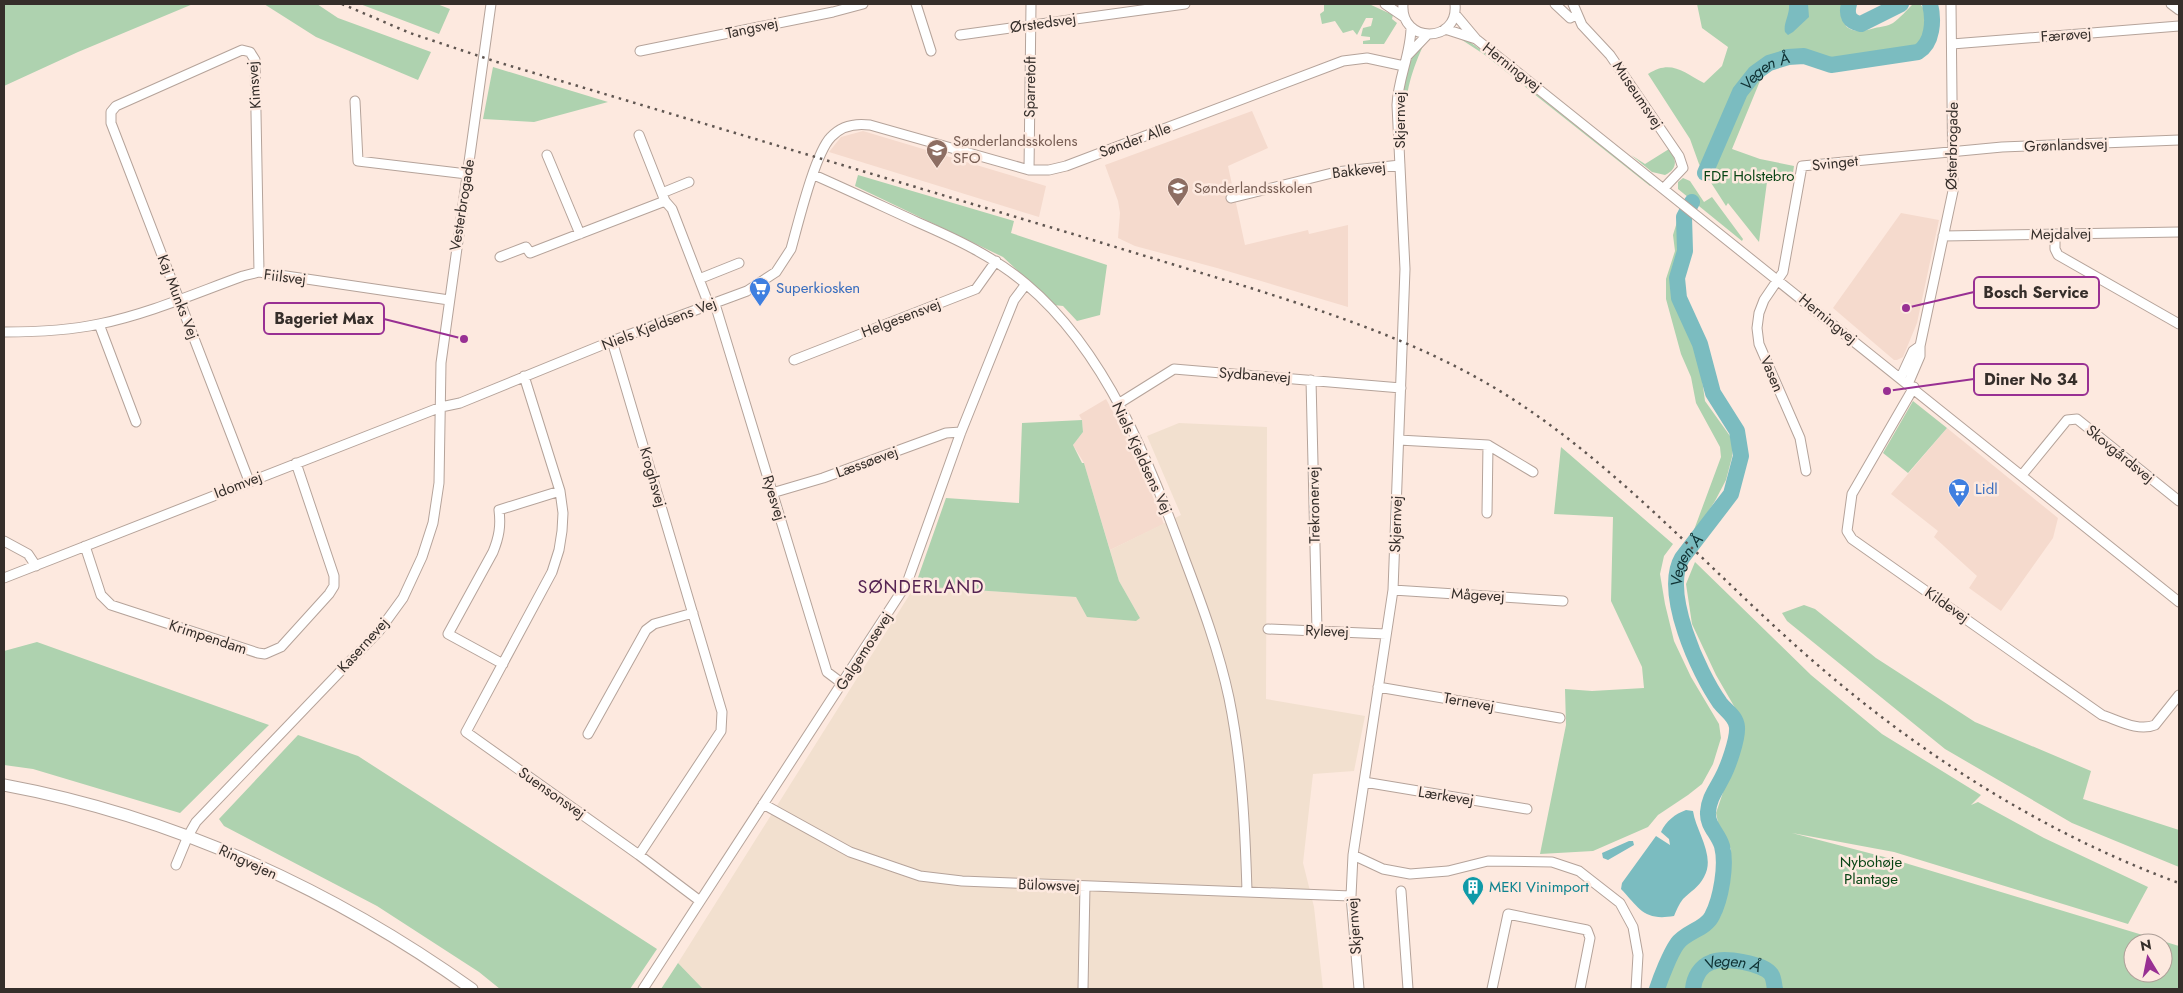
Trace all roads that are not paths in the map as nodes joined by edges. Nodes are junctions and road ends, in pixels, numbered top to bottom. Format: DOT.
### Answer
graph roads {
  1 [pos="491,4"];
  2 [pos="863,4"];
  3 [pos="916,4"];
  4 [pos="1031,4"];
  5 [pos="1185,4"];
  6 [pos="1384,4"];
  7 [pos="1455,4"];
  8 [pos="1555,4"];
  9 [pos="1573,4"];
  10 [pos="1951,4"];
  11 [pos="2171,4"];
  12 [pos="2179,10"];
  13 [pos="1402,11"];
  14 [pos="1576,15"];
  15 [pos="1455,16"];
  16 [pos="1031,24"];
  17 [pos="2179,26"];
  18 [pos="1411,27"];
  19 [pos="1443,30"];
  20 [pos="1424,35"];
  21 [pos="960,36"];
  22 [pos="1476,39"];
  23 [pos="1952,44"];
  24 [pos="640,51"];
  25 [pos="931,51"];
  26 [pos="1405,62"];
  27 [pos="355,102"];
  28 [pos="111,112"];
  29 [pos="639,135"];
  30 [pos="2179,140"];
  31 [pos="1953,151"];
  32 [pos="547,155"];
  33 [pos="819,158"];
  34 [pos="1400,165"];
  35 [pos="1029,170"];
  36 [pos="467,174"];
  37 [pos="814,175"];
  38 [pos="689,182"];
  39 [pos="1664,188"];
  40 [pos="663,197"];
  41 [pos="1231,198"];
  42 [pos="2179,232"];
  43 [pos="580,234"];
  44 [pos="2056,234"];
  45 [pos="1943,236"];
  46 [pos="500,257"];
  47 [pos="996,261"];
  48 [pos="739,263"];
  49 [pos="260,272"];
  50 [pos="1778,278"];
  51 [pos="699,279"];
  52 [pos="1026,284"];
  53 [pos="179,300"];
  54 [pos="448,300"];
  55 [pos="712,304"];
  56 [pos="98,324"];
  57 [pos="2179,324"];
  58 [pos="4,332"];
  59 [pos="612,341"];
  60 [pos="1920,346"];
  61 [pos="794,360"];
  62 [pos="524,376"];
  63 [pos="1900,377"];
  64 [pos="1311,380"];
  65 [pos="1911,386"];
  66 [pos="1401,388"];
  67 [pos="1118,404"];
  68 [pos="441,407"];
  69 [pos="136,422"];
  70 [pos="961,432"];
  71 [pos="1399,440"];
  72 [pos="1488,444"];
  73 [pos="296,463"];
  74 [pos="1806,471"];
  75 [pos="1533,472"];
  76 [pos="2022,475"];
  77 [pos="249,481"];
  78 [pos="560,491"];
  79 [pos="772,493"];
  80 [pos="2179,501"];
  81 [pos="1486,513"];
  82 [pos="4,541"];
  83 [pos="85,546"];
  84 [pos="36,566"];
  85 [pos="4,578"];
  86 [pos="1393,590"];
  87 [pos="1563,601"];
  88 [pos="2179,602"];
  89 [pos="693,613"];
  90 [pos="1268,629"];
  91 [pos="1317,630"];
  92 [pos="1386,634"];
  93 [pos="503,664"];
  94 [pos="844,684"];
  95 [pos="1378,686"];
  96 [pos="2179,695"];
  97 [pos="1560,718"];
  98 [pos="588,734"];
  99 [pos="1364,782"];
  100 [pos="4,785"];
  101 [pos="763,804"];
  102 [pos="1528,809"];
  103 [pos="188,836"];
  104 [pos="639,855"];
  105 [pos="1353,855"];
  106 [pos="176,865"];
  107 [pos="1085,886"];
  108 [pos="1247,891"];
  109 [pos="1401,891"];
  110 [pos="1351,896"];
  111 [pos="700,901"];
  112 [pos="472,989"];
  113 [pos="643,989"];
  114 [pos="1083,989"];
  115 [pos="1359,989"];
  116 [pos="1408,989"];
  117 [pos="1492,989"];
  118 [pos="1580,989"];
  119 [pos="1636,989"];
  1 -- 36 [label="street, Vesterbrogade"];
  2 -- 24 [label="street, Tangsvej"];
  3 -- 25 [label="street"];
  4 -- 16 [label="street, Sparretoft"];
  5 -- 16 [label="street, Ørstedsvej"];
  6 -- 13 [label="street"];
  7 -- 15 [label="street"];
  8 -- 14 [label="street"];
  9 -- 14 [label="street, Museumsvej"];
  10 -- 23 [label="street, Østerbrogade"];
  11 -- 12 [label="street"];
  13 -- 18 [label="street"];
  14 -- 39 [label="street, Museumsvej"];
  15 -- 19 [label="street"];
  15 -- 22 [label="street, Herningvej"];
  16 -- 21 [label="street, Ørstedsvej"];
  16 -- 35 [label="street, Sparretoft"];
  17 -- 23 [label="street, Færøvej"];
  18 -- 20 [label="street"];
  18 -- 26 [label="street, Skjernvej"];
  19 -- 20 [label="street"];
  19 -- 22 [label="street, Herningvej"];
  20 -- 26 [label="street, Skjernvej"];
  22 -- 39 [label="street, Herningvej"];
  23 -- 31 [label="street, Østerbrogade"];
  26 -- 34 [label="street, Skjernvej"];
  26 -- 35 [label="street, Sønder Alle"];
  27 -- 36 [label="street"];
  28 -- 49 [label="street, Kimsvej"];
  28 -- 53 [label="street, Kaj Munks Vej"];
  29 -- 40 [label="street, Ryesvej"];
  30 -- 31 [label="street, Grønlandsvej"];
  31 -- 45 [label="street, Østerbrogade"];
  31 -- 50 [label="street, Svinget"];
  32 -- 43 [label="street"];
  33 -- 35 [label="street, Sønder Alle"];
  33 -- 37 [label="street, Niels Kjeldsens Vej"];
  34 -- 41 [label="street, Bakkevej"];
  34 -- 66 [label="street, Skjernvej"];
  36 -- 54 [label="street, Vesterbrogade"];
  37 -- 47 [label="street, Niels Kjeldsens Vej"];
  37 -- 55 [label="street, Niels Kjeldsens Vej"];
  38 -- 40 [label="street"];
  39 -- 50 [label="street, Herningvej"];
  40 -- 43 [label="street"];
  40 -- 51 [label="street, Ryesvej"];
  42 -- 44 [label="street, Mejdalvej"];
  43 -- 46 [label="street"];
  44 -- 45 [label="street, Mejdalvej"];
  44 -- 57 [label="street"];
  45 -- 60 [label="street, Østerbrogade"];
  47 -- 52 [label="street, Niels Kjeldsens Vej"];
  47 -- 61 [label="street, Helgesensvej"];
  48 -- 51 [label="street"];
  49 -- 53 [label="street, Fiilsvej"];
  49 -- 54 [label="street, Fiilsvej"];
  50 -- 63 [label="street, Herningvej"];
  50 -- 74 [label="street, Vasen"];
  51 -- 55 [label="street, Ryesvej"];
  52 -- 67 [label="street, Niels Kjeldsens Vej"];
  52 -- 70 [label="street, Galgemosevej"];
  53 -- 56 [label="street, Fiilsvej"];
  53 -- 77 [label="street, Kaj Munks Vej"];
  54 -- 68 [label="street, Vesterbrogade"];
  55 -- 59 [label="street, Niels Kjeldsens Vej"];
  55 -- 79 [label="street, Ryesvej"];
  56 -- 58 [label="street, Fiilsvej"];
  56 -- 69 [label="street"];
  59 -- 62 [label="street, Niels Kjeldsens Vej"];
  59 -- 89 [label="street, Kroghsvej"];
  60 -- 63 [label="street, Østerbrogade"];
  60 -- 65 [label="street, Østerbrogade"];
  62 -- 68 [label="street, Niels Kjeldsens Vej"];
  62 -- 78 [label="street, Suensonsvej"];
  63 -- 65 [label="street, Herningvej"];
  64 -- 66 [label="street, Sydbanevej"];
  64 -- 67 [label="street, Sydbanevej"];
  64 -- 91 [label="street, Trekronervej"];
  65 -- 76 [label="street, Herningvej"];
  65 -- 96 [label="street, Kildevej"];
  66 -- 71 [label="street, Skjernvej"];
  67 -- 108 [label="street, Niels Kjeldsens Vej"];
  68 -- 73 [label="street, Idomvej"];
  68 -- 103 [label="street, Kasernevej"];
  70 -- 79 [label="street, Læssøevej"];
  70 -- 94 [label="street, Galgemosevej"];
  71 -- 72 [label="street"];
  71 -- 86 [label="street, Skjernvej"];
  72 -- 75 [label="street"];
  72 -- 81 [label="street"];
  73 -- 77 [label="street, Idomvej"];
  73 -- 83 [label="street, Krimpendam"];
  76 -- 80 [label="street, Skovgårdsvej"];
  76 -- 88 [label="street, Herningvej"];
  77 -- 83 [label="street, Idomvej"];
  78 -- 93 [label="street, Suensonsvej"];
  78 -- 93 [label="street"];
  79 -- 94 [label="street, Ryesvej"];
  82 -- 84 [label="street"];
  83 -- 84 [label="street, Idomvej"];
  84 -- 85 [label="street, Idomvej"];
  86 -- 87 [label="street, Mågevej"];
  86 -- 92 [label="street, Skjernvej"];
  89 -- 98 [label="street"];
  89 -- 104 [label="street, Kroghsvej"];
  90 -- 91 [label="street, Rylevej"];
  91 -- 92 [label="street, Rylevej"];
  92 -- 95 [label="street, Skjernvej"];
  93 -- 104 [label="street, Suensonsvej"];
  94 -- 101 [label="street, Galgemosevej"];
  95 -- 97 [label="street, Ternevej"];
  95 -- 99 [label="street, Skjernvej"];
  99 -- 102 [label="street, Lærkevej"];
  99 -- 105 [label="street, Skjernvej"];
  100 -- 103 [label="main road, Ringvejen"];
  101 -- 107 [label="street, Bülowsvej"];
  101 -- 111 [label="street, Galgemosevej"];
  103 -- 106 [label="street, Kasernevej"];
  103 -- 112 [label="main road, Ringvejen"];
  104 -- 111 [label="street, Suensonsvej"];
  105 -- 110 [label="street, Skjernvej"];
  105 -- 119 [label="street"];
  107 -- 108 [label="street, Bülowsvej"];
  107 -- 114 [label="street"];
  108 -- 110 [label="street, Bülowsvej"];
  109 -- 116 [label="street"];
  110 -- 115 [label="street, Skjernvej"];
  111 -- 113 [label="street, Galgemosevej"];
  117 -- 118 [label="street"];
}
